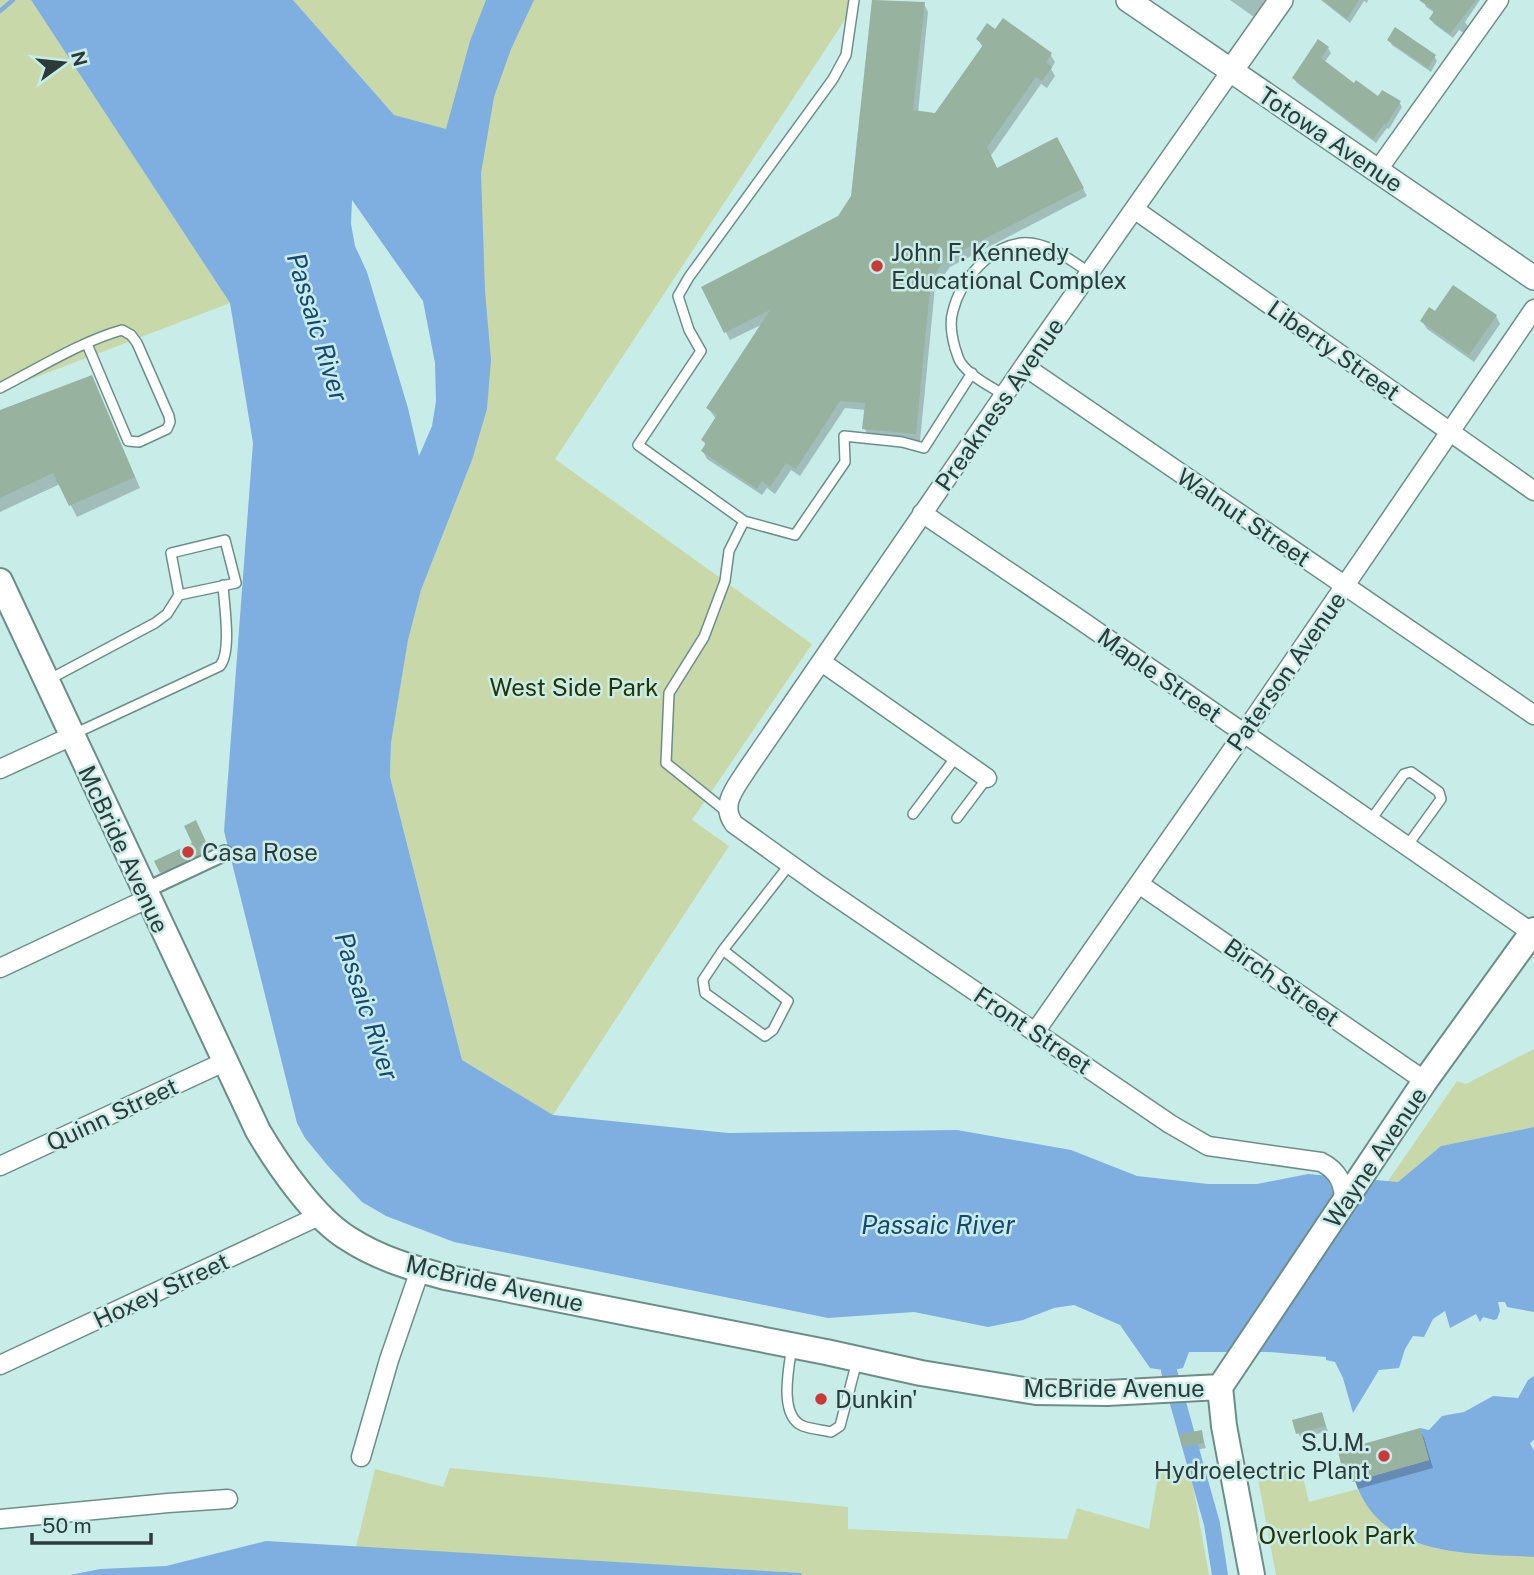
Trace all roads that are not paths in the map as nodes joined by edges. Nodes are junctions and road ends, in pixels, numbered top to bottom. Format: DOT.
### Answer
graph roads {
  1 [pos="854,0"];
  2 [pos="1128,0"];
  3 [pos="1280,0"];
  4 [pos="1499,0"];
  5 [pos="1231,71"];
  6 [pos="1377,171"];
  7 [pos="1134,209"];
  8 [pos="1090,273"];
  9 [pos="1534,278"];
  10 [pos="1534,309"];
  11 [pos="87,344"];
  12 [pos="1024,366"];
  13 [pos="972,373"];
  14 [pos="0,388"];
  15 [pos="1004,395"];
  16 [pos="1451,432"];
  17 [pos="1534,491"];
  18 [pos="922,513"];
  19 [pos="744,521"];
  20 [pos="0,580"];
  21 [pos="223,585"];
  22 [pos="1345,586"];
  23 [pos="179,595"];
  24 [pos="823,663"];
  25 [pos="46,681"];
  26 [pos="1534,715"];
  27 [pos="1244,733"];
  28 [pos="72,736"];
  29 [pos="957,757"];
  30 [pos="0,769"];
  31 [pos="987,778"];
  32 [pos="727,812"];
  33 [pos="913,814"];
  34 [pos="957,818"];
  35 [pos="1370,821"];
  36 [pos="1407,846"];
  37 [pos="225,853"];
  38 [pos="790,864"];
  39 [pos="1139,884"];
  40 [pos="146,895"];
  41 [pos="1533,932"];
  42 [pos="723,950"];
  43 [pos="0,968"];
  44 [pos="1035,1032"];
  45 [pos="224,1062"];
  46 [pos="1426,1081"];
  47 [pos="0,1166"];
  48 [pos="1344,1203"];
  49 [pos="321,1215"];
  50 [pos="420,1270"];
  51 [pos="792,1345"];
  52 [pos="858,1359"];
  53 [pos="0,1365"];
  54 [pos="1220,1387"];
  55 [pos="361,1457"];
  56 [pos="228,1499"];
  57 [pos="0,1519"];
  58 [pos="1252,1575"];
  1 -- 19 [label="lane"];
  2 -- 5 [label="street, Totowa Avenue"];
  3 -- 5 [label="street, Preakness Avenue"];
  4 -- 6 [label="street"];
  5 -- 6 [label="street, Totowa Avenue"];
  5 -- 7 [label="street, Preakness Avenue"];
  6 -- 9 [label="street, Totowa Avenue"];
  7 -- 8 [label="street, Preakness Avenue"];
  7 -- 16 [label="street, Liberty Street"];
  8 -- 12 [label="street, Preakness Avenue"];
  8 -- 13 [label="lane"];
  10 -- 16 [label="street, Paterson Avenue"];
  11 -- 11 [label="lane"];
  11 -- 14 [label="lane"];
  12 -- 15 [label="street, Preakness Avenue"];
  12 -- 22 [label="street, Walnut Street"];
  13 -- 15 [label="lane"];
  13 -- 19 [label="lane"];
  15 -- 18 [label="street, Preakness Avenue"];
  16 -- 17 [label="street, Liberty Street"];
  16 -- 22 [label="street, Paterson Avenue"];
  18 -- 24 [label="street, Preakness Avenue"];
  18 -- 27 [label="street, Maple Street"];
  19 -- 32 [label="lane"];
  20 -- 25 [label="main road, McBride Avenue"];
  21 -- 23 [label="lane"];
  21 -- 23 [label="lane"];
  21 -- 28 [label="lane"];
  22 -- 26 [label="street, Walnut Street"];
  22 -- 27 [label="street, Paterson Avenue"];
  23 -- 25 [label="lane"];
  24 -- 29 [label="street"];
  24 -- 32 [label="street, Preakness Avenue"];
  25 -- 28 [label="main road, McBride Avenue"];
  27 -- 35 [label="street, Maple Street"];
  27 -- 39 [label="street, Paterson Avenue"];
  28 -- 30 [label="street"];
  28 -- 40 [label="main road, McBride Avenue"];
  29 -- 31 [label="street"];
  29 -- 33 [label="lane"];
  31 -- 34 [label="lane"];
  32 -- 38 [label="street, Front Street"];
  35 -- 36 [label="street, Maple Street"];
  35 -- 36 [label="lane"];
  36 -- 41 [label="street, Maple Street"];
  37 -- 40 [label="street"];
  38 -- 42 [label="lane"];
  38 -- 44 [label="street, Front Street"];
  39 -- 44 [label="street, Paterson Avenue"];
  39 -- 46 [label="street, Birch Street"];
  40 -- 43 [label="street"];
  40 -- 45 [label="main road, McBride Avenue"];
  41 -- 46 [label="main road, Wayne Avenue"];
  42 -- 42 [label="lane"];
  44 -- 48 [label="street, Front Street"];
  45 -- 47 [label="street, Quinn Street"];
  45 -- 49 [label="main road, McBride Avenue"];
  46 -- 48 [label="main road, Wayne Avenue"];
  48 -- 54 [label="main road, Wayne Avenue"];
  49 -- 50 [label="main road, McBride Avenue"];
  49 -- 53 [label="street, Hoxey Street"];
  50 -- 51 [label="main road, McBride Avenue"];
  50 -- 55 [label="street"];
  51 -- 52 [label="main road, McBride Avenue"];
  51 -- 52 [label="lane"];
  52 -- 54 [label="main road, McBride Avenue"];
  54 -- 58 [label="main road"];
  56 -- 57 [label="street"];
}
